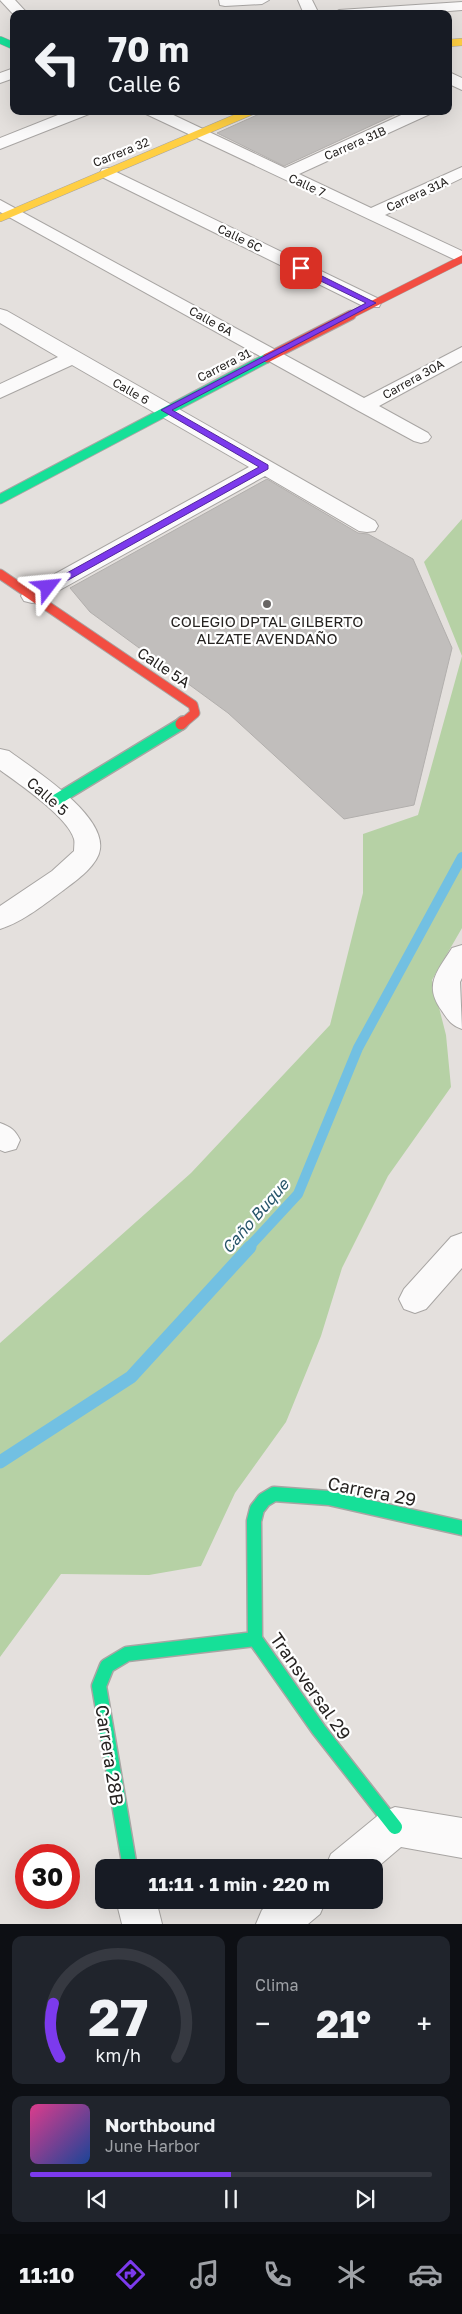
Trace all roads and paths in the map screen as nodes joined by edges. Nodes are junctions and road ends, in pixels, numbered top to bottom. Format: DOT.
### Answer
graph roads {
  1 [pos="7,0"];
  2 [pos="262,0"];
  3 [pos="225,2"];
  4 [pos="462,6"];
  5 [pos="17,10"];
  6 [pos="400,10"];
  7 [pos="452,81"];
  8 [pos="460,92"];
  9 [pos="73,115"];
  10 [pos="161,115"];
  11 [pos="243,115"];
  12 [pos="415,115"];
  13 [pos="201,134"];
  14 [pos="0,144"];
  15 [pos="108,172"];
  16 [pos="285,174"];
  17 [pos="461,174"];
  18 [pos="5,212"];
  19 [pos="371,215"];
  20 [pos="462,258"];
  21 [pos="372,303"];
  22 [pos="0,314"];
  23 [pos="462,353"];
  24 [pos="272,355"];
  25 [pos="73,357"];
  26 [pos="0,392"];
  27 [pos="364,406"];
  28 [pos="165,410"];
  29 [pos="421,437"];
  30 [pos="265,467"];
  31 [pos="0,498"];
  32 [pos="367,526"];
  33 [pos="0,574"];
  34 [pos="32,596"];
  35 [pos="0,757"];
  36 [pos="56,800"];
  37 [pos="0,919"];
  38 [pos="462,955"];
  39 [pos="462,1018"];
  40 [pos="462,1246"];
  41 [pos="415,1299"];
  42 [pos="274,1494"];
  43 [pos="462,1528"];
  44 [pos="255,1639"];
  45 [pos="394,1827"];
  46 [pos="462,1838"];
  47 [pos="128,1859"];
  48 [pos="356,1859"];
  49 [pos="138,1909"];
  50 [pos="295,1909"];
  51 [pos="142,1924"];
  52 [pos="276,1924"];
  1 -- 5 [label="street"];
  2 -- 3 [label="street"];
  4 -- 6 [label="street"];
  7 -- 8 [label="street"];
  9 -- 14 [label="street"];
  10 -- 13 [label="street, Calle 7"];
  11 -- 13 [label="street, Carrera 32"];
  12 -- 16 [label="street, Carrera 31B"];
  13 -- 15 [label="street, Carrera 32"];
  13 -- 16 [label="street, Calle 7"];
  15 -- 18 [label="street, Carrera 32"];
  15 -- 21 [label="street, Calle 6C"];
  16 -- 19 [label="street, Calle 7"];
  17 -- 19 [label="street, Carrera 31A"];
  18 -- 24 [label="street, Calle 6A"];
  19 -- 20 [label="street, Calle 7"];
  20 -- 21 [label="street, Carrera 31"];
  21 -- 24 [label="street, Carrera 31"];
  22 -- 25 [label="street, Calle 6"];
  23 -- 27 [label="street, Carrera 30A"];
  24 -- 27 [label="street, Calle 6A"];
  24 -- 28 [label="street, Carrera 31"];
  25 -- 26 [label="street"];
  25 -- 28 [label="street, Calle 6"];
  27 -- 29 [label="street, Calle 6A"];
  28 -- 30 [label="street, Calle 6"];
  28 -- 31 [label="street, Carrera 31"];
  30 -- 32 [label="street, Calle 6"];
  30 -- 34 [label="street"];
  33 -- 34 [label="street, Calle 5A"];
  34 -- 36 [label="street, Calle 5A"];
  35 -- 36 [label="street, Calle 5"];
  36 -- 37 [label="street, Calle 5"];
  38 -- 39 [label="street"];
  40 -- 41 [label="street"];
  42 -- 43 [label="street, Carrera 29"];
  42 -- 44 [label="street, Transversal 29"];
  44 -- 45 [label="street, Transversal 29"];
  44 -- 47 [label="street, Carrera 28B"];
  45 -- 46 [label="street"];
  45 -- 48 [label="street"];
  49 -- 51 [label="street"];
  50 -- 52 [label="street"];
}
